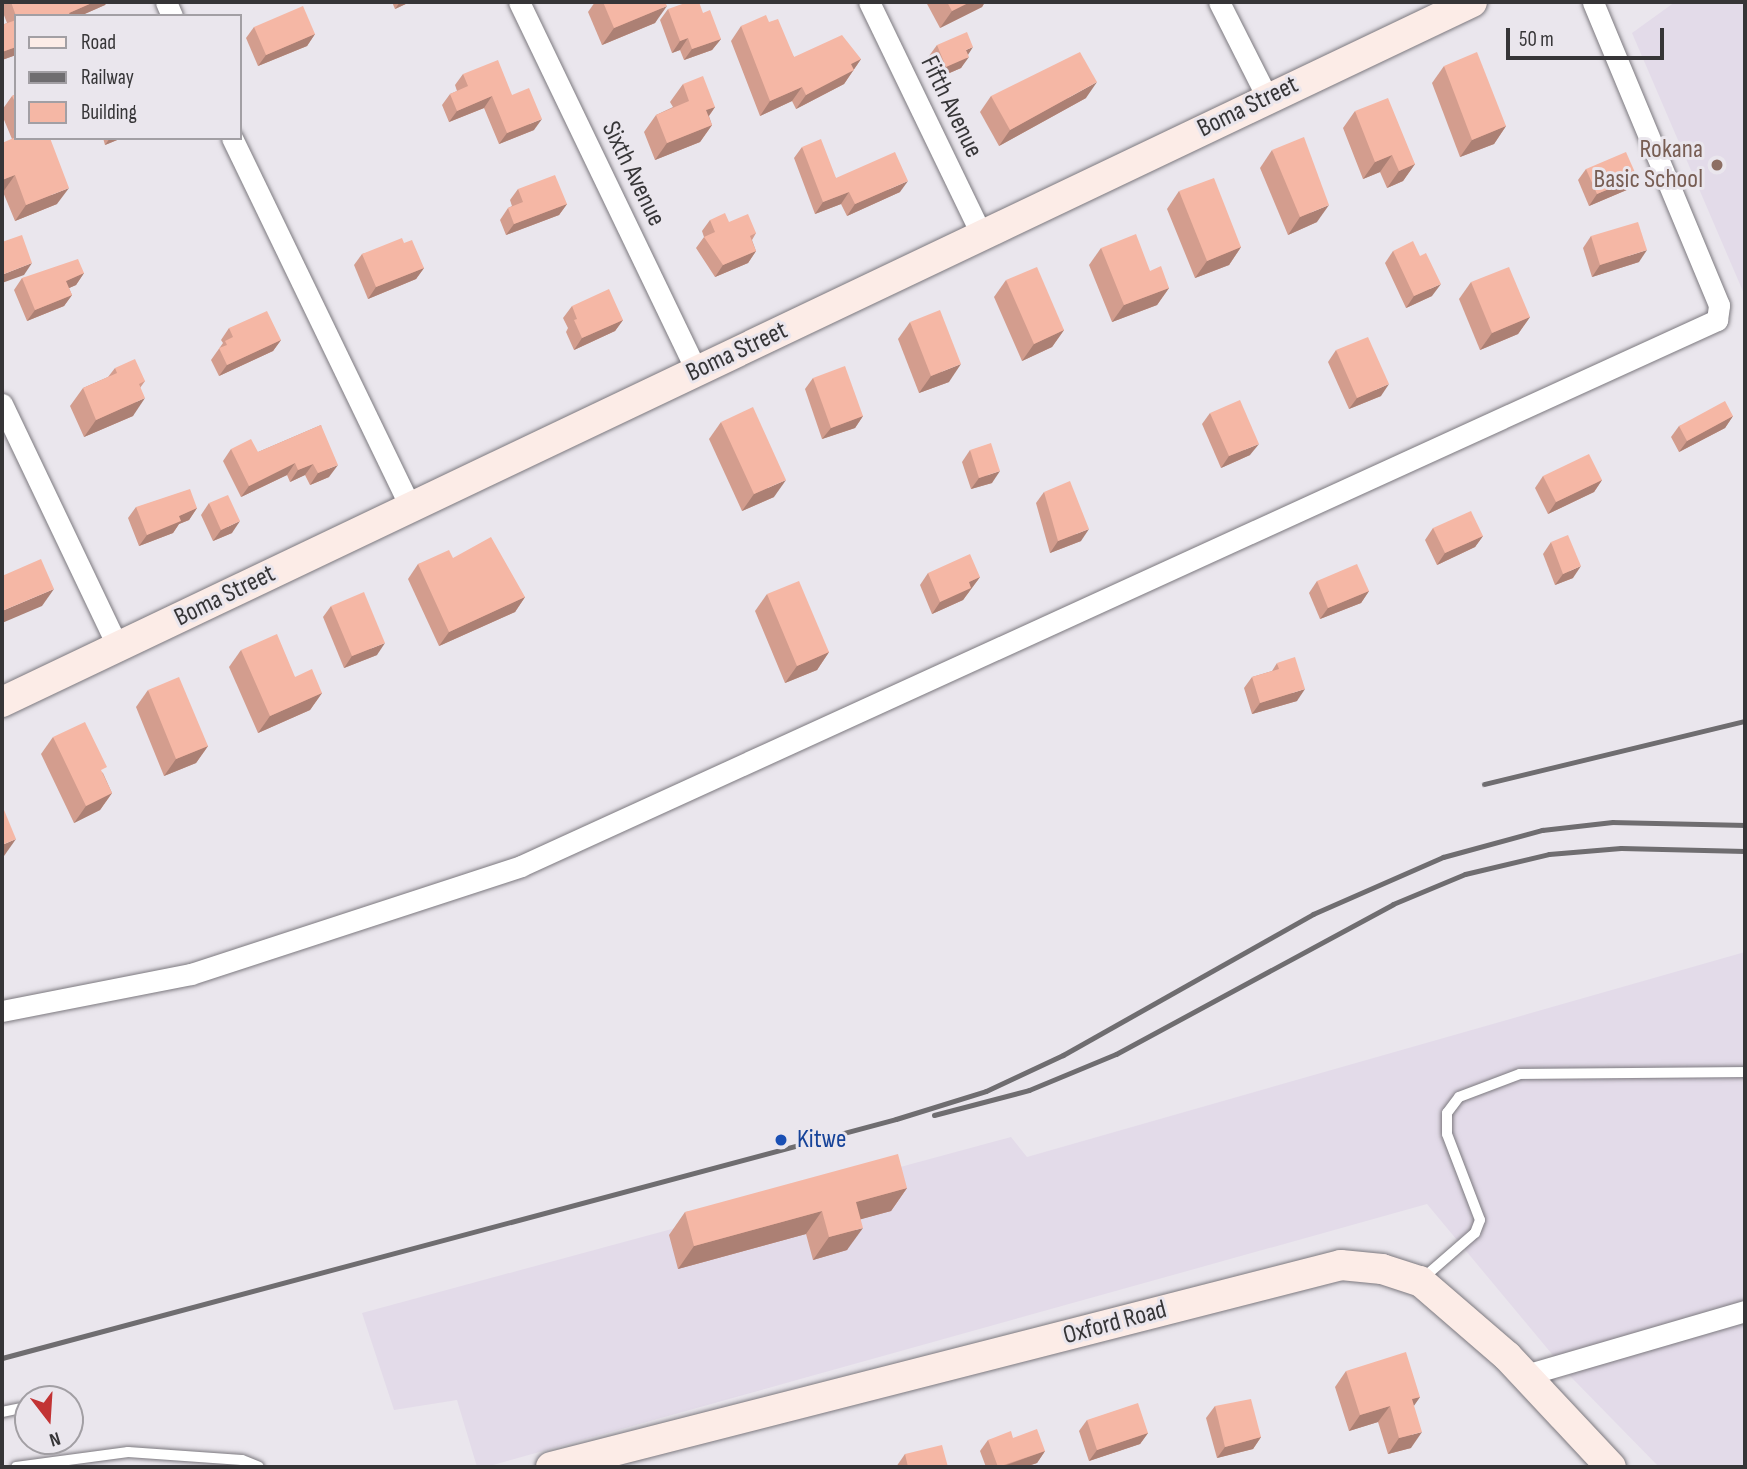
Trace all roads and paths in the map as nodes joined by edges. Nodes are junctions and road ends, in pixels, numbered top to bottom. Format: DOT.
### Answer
graph roads {
  1 [pos="519,2"];
  2 [pos="869,2"];
  3 [pos="1219,2"];
  4 [pos="1472,2"];
  5 [pos="1593,2"];
  6 [pos="1267,97"];
  7 [pos="233,140"];
  8 [pos="982,236"];
  9 [pos="696,370"];
  10 [pos="2,404"];
  11 [pos="410,507"];
  12 [pos="118,646"];
  13 [pos="2,702"];
  14 [pos="2,1011"];
  15 [pos="1745,1072"];
  16 [pos="1420,1281"];
  17 [pos="1745,1311"];
  18 [pos="1526,1376"];
  19 [pos="16,1467"];
  20 [pos="259,1467"];
  21 [pos="551,1467"];
  22 [pos="1611,1467"];
  1 -- 9 [label="street, Sixth Avenue"];
  2 -- 8 [label="street, Fifth Avenue"];
  3 -- 6 [label="street"];
  4 -- 6 [label="street, Boma Street"];
  5 -- 14 [label="street"];
  6 -- 8 [label="street, Boma Street"];
  7 -- 11 [label="street"];
  8 -- 9 [label="street, Boma Street"];
  9 -- 11 [label="street, Boma Street"];
  10 -- 12 [label="street"];
  11 -- 12 [label="street, Boma Street"];
  12 -- 13 [label="street, Boma Street"];
  15 -- 16 [label="lane"];
  16 -- 18 [label="street, Oxford Road"];
  16 -- 21 [label="street, Oxford Road"];
  17 -- 18 [label="street"];
  18 -- 22 [label="street, Oxford Road"];
  19 -- 20 [label="lane"];
}
